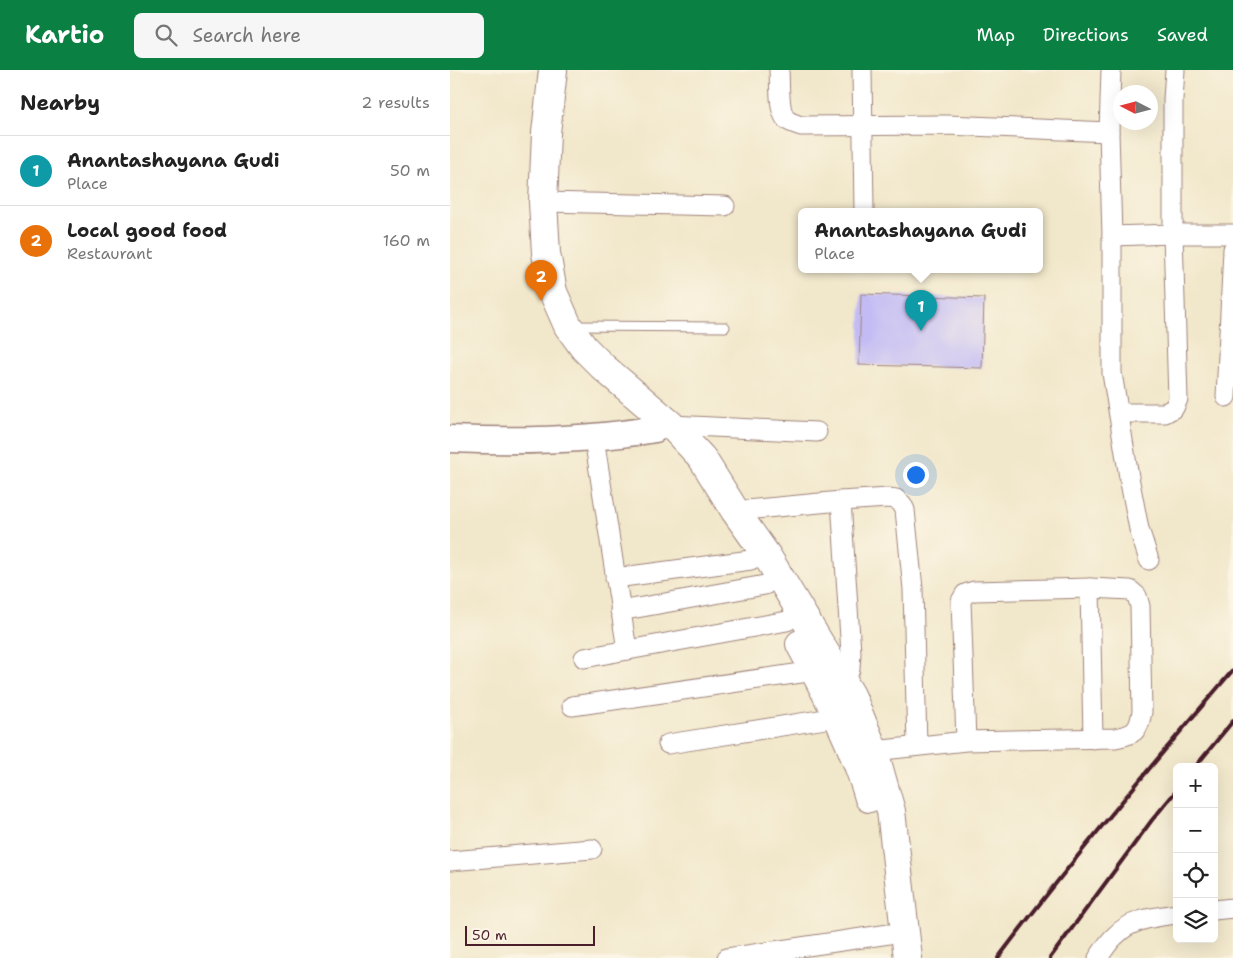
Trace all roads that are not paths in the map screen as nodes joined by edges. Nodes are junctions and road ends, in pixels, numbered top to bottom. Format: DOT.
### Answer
graph roads {
  1 [pos="536,70"];
  2 [pos="553,70"];
  3 [pos="779,70"];
  4 [pos="862,70"];
  5 [pos="1111,70"];
  6 [pos="1175,70"];
  7 [pos="863,124"];
  8 [pos="1109,132"];
  9 [pos="543,202"];
  10 [pos="725,206"];
  11 [pos="864,208"];
  12 [pos="1173,234"];
  13 [pos="1233,234"];
  14 [pos="1112,236"];
  15 [pos="1233,249"];
  16 [pos="568,326"];
  17 [pos="726,327"];
  18 [pos="1226,397"];
  19 [pos="1119,414"];
  20 [pos="663,427"];
  21 [pos="817,432"];
  22 [pos="594,438"];
  23 [pos="450,439"];
  24 [pos="841,501"];
  25 [pos="735,511"];
  26 [pos="750,560"];
  27 [pos="1149,560"];
  28 [pos="616,578"];
  29 [pos="765,585"];
  30 [pos="1090,588"];
  31 [pos="620,611"];
  32 [pos="787,621"];
  33 [pos="627,650"];
  34 [pos="584,658"];
  35 [pos="814,671"];
  36 [pos="845,685"];
  37 [pos="572,706"];
  38 [pos="838,717"];
  39 [pos="1093,739"];
  40 [pos="966,742"];
  41 [pos="668,744"];
  42 [pos="917,745"];
  43 [pos="874,751"];
  44 [pos="592,850"];
  45 [pos="450,861"];
  46 [pos="1233,908"];
  47 [pos="1218,910"];
  48 [pos="1173,914"];
  49 [pos="890,946"];
  50 [pos="727,958"];
  51 [pos="908,958"];
  52 [pos="1098,958"];
  1 -- 20 [label="main road"];
  2 -- 9 [label="main road"];
  3 -- 7 [label="street"];
  4 -- 7 [label="street"];
  5 -- 8 [label="street"];
  6 -- 12 [label="street"];
  7 -- 8 [label="street"];
  7 -- 11 [label="street"];
  8 -- 14 [label="street"];
  9 -- 10 [label="street"];
  9 -- 16 [label="main road"];
  12 -- 13 [label="street"];
  12 -- 14 [label="street"];
  12 -- 19 [label="street"];
  14 -- 19 [label="street"];
  15 -- 18 [label="street"];
  16 -- 17 [label="lane"];
  16 -- 20 [label="main road"];
  19 -- 27 [label="street"];
  20 -- 21 [label="street"];
  20 -- 22 [label="street"];
  20 -- 25 [label="main road"];
  20 -- 26 [label="main road"];
  22 -- 23 [label="street"];
  22 -- 28 [label="street"];
  24 -- 25 [label="street"];
  24 -- 36 [label="street"];
  24 -- 42 [label="street"];
  25 -- 36 [label="main road"];
  26 -- 28 [label="street"];
  26 -- 29 [label="main road"];
  28 -- 31 [label="street"];
  29 -- 31 [label="street"];
  29 -- 32 [label="main road"];
  30 -- 39 [label="street"];
  30 -- 39 [label="street"];
  30 -- 40 [label="street"];
  31 -- 33 [label="street"];
  32 -- 33 [label="street"];
  32 -- 35 [label="main road"];
  33 -- 34 [label="street"];
  35 -- 37 [label="street"];
  35 -- 38 [label="main road"];
  36 -- 43 [label="main road"];
  38 -- 41 [label="street"];
  38 -- 49 [label="main road"];
  39 -- 40 [label="street"];
  40 -- 42 [label="street"];
  42 -- 43 [label="street"];
  43 -- 51 [label="main road"];
  44 -- 45 [label="street"];
  46 -- 47 [label="street"];
  48 -- 52 [label="street"];
  49 -- 50 [label="street"];
}
